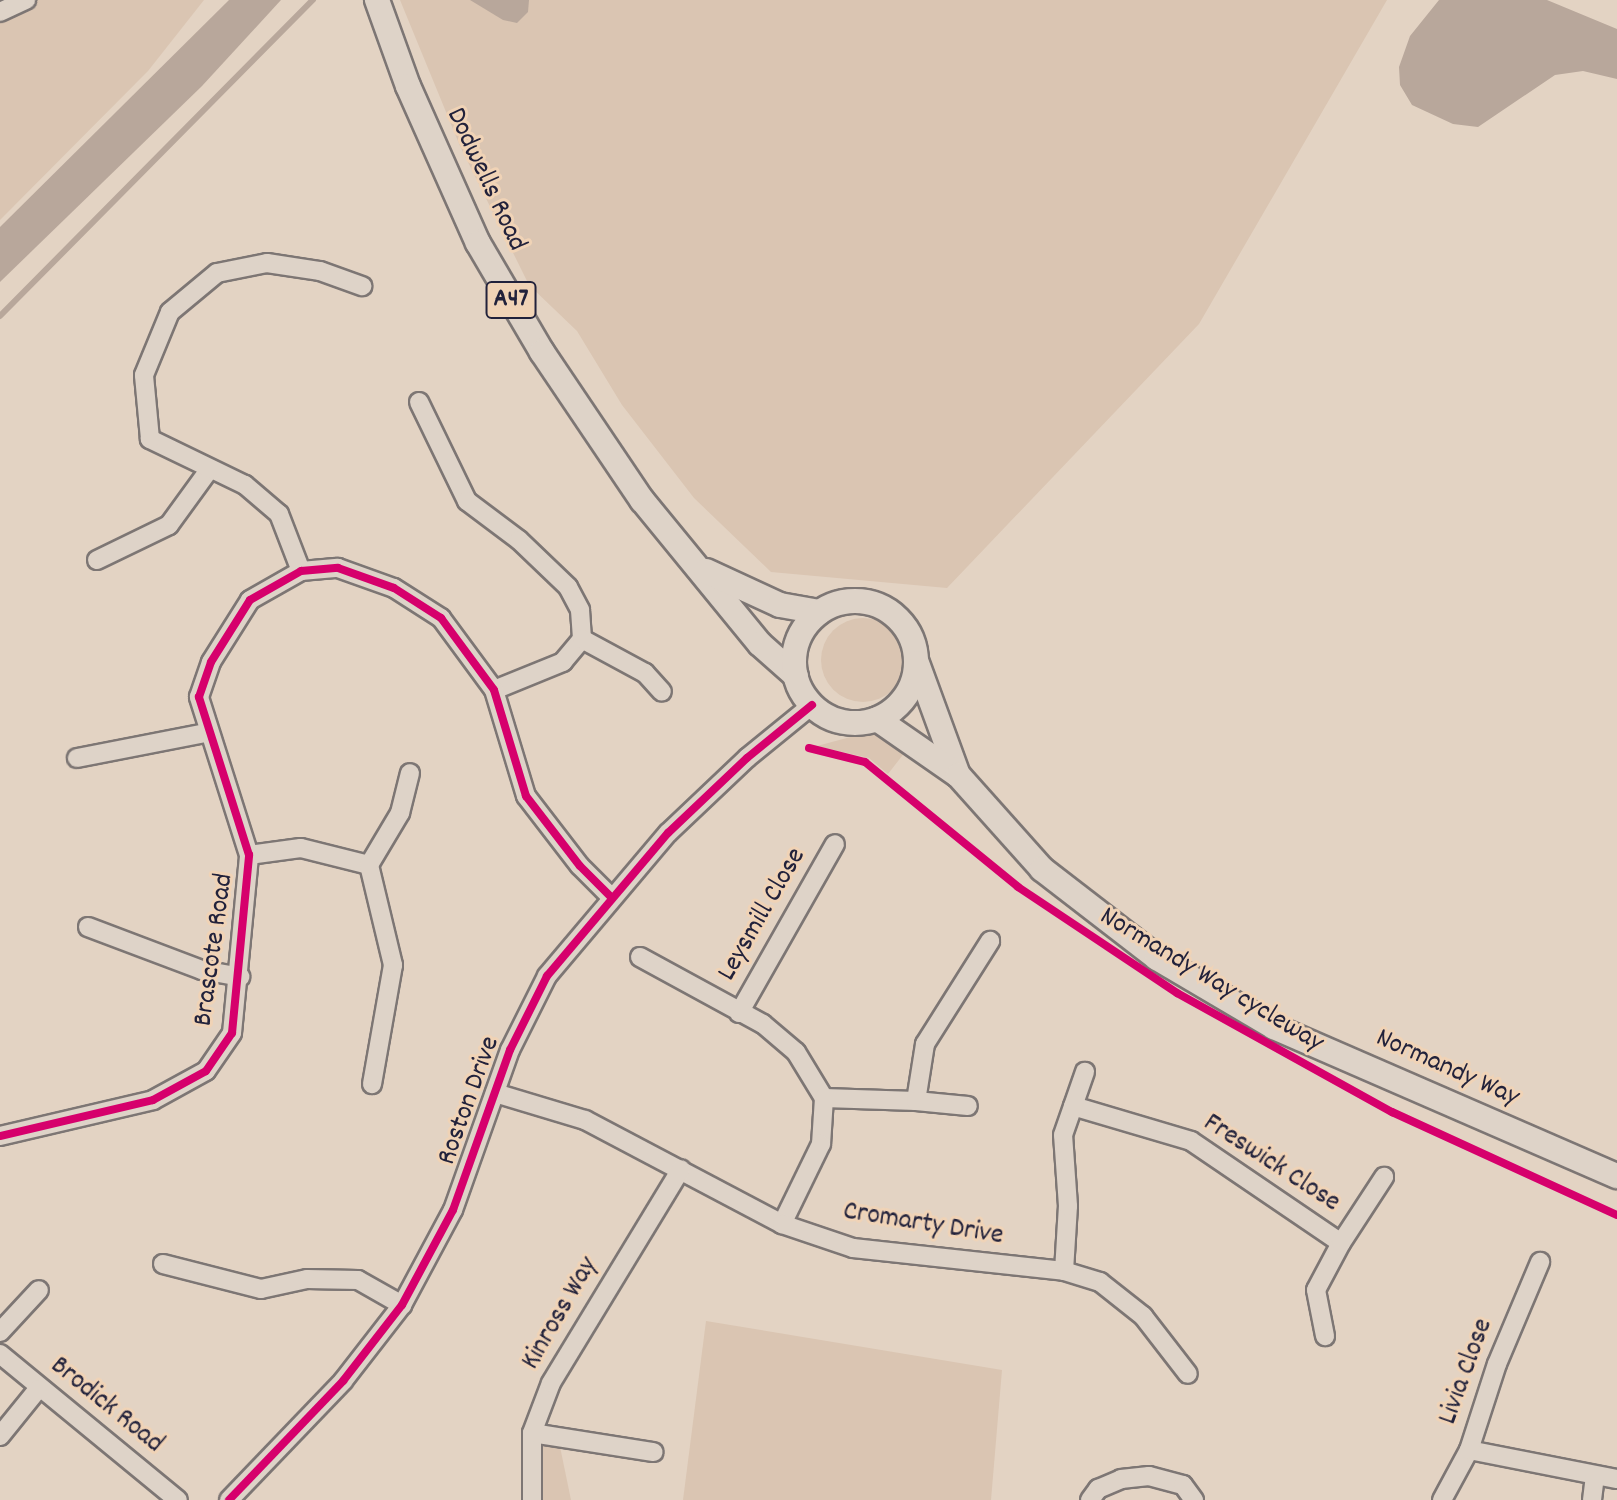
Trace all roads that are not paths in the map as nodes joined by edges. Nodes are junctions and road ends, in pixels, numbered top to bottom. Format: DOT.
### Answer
graph roads {
  1 [pos="26,0"];
  2 [pos="377,0"];
  3 [pos="0,12"];
  4 [pos="362,286"];
  5 [pos="419,402"];
  6 [pos="209,470"];
  7 [pos="97,560"];
  8 [pos="700,568"];
  9 [pos="301,571"];
  10 [pos="819,612"];
  11 [pos="582,639"];
  12 [pos="917,663"];
  13 [pos="796,676"];
  14 [pos="494,690"];
  15 [pos="662,692"];
  16 [pos="812,705"];
  17 [pos="877,719"];
  18 [pos="206,733"];
  19 [pos="77,758"];
  20 [pos="410,773"];
  21 [pos="958,775"];
  22 [pos="835,844"];
  23 [pos="249,855"];
  24 [pos="369,865"];
  25 [pos="611,897"];
  26 [pos="88,927"];
  27 [pos="990,941"];
  28 [pos="640,957"];
  29 [pos="240,977"];
  30 [pos="739,1013"];
  31 [pos="1085,1072"];
  32 [pos="372,1084"];
  33 [pos="495,1093"];
  34 [pos="824,1098"];
  35 [pos="916,1101"];
  36 [pos="968,1106"];
  37 [pos="1073,1106"];
  38 [pos="0,1136"];
  39 [pos="681,1169"];
  40 [pos="1617,1176"];
  41 [pos="1384,1177"];
  42 [pos="782,1224"];
  43 [pos="1341,1243"];
  44 [pos="1540,1262"];
  45 [pos="163,1264"];
  46 [pos="1064,1271"];
  47 [pos="39,1290"];
  48 [pos="402,1305"];
  49 [pos="0,1332"];
  50 [pos="1325,1336"];
  51 [pos="0,1354"];
  52 [pos="1188,1374"];
  53 [pos="38,1389"];
  54 [pos="532,1433"];
  55 [pos="0,1436"];
  56 [pos="1469,1450"];
  57 [pos="654,1452"];
  58 [pos="1595,1476"];
  59 [pos="1617,1479"];
  60 [pos="529,1499"];
  61 [pos="178,1500"];
  62 [pos="229,1500"];
  63 [pos="1090,1500"];
  64 [pos="1194,1500"];
  65 [pos="1442,1500"];
  66 [pos="1592,1500"];
  1 -- 3 [label="street"];
  2 -- 8 [label="main road, Dodwells Road / A47"];
  4 -- 6 [label="street"];
  5 -- 11 [label="street"];
  6 -- 7 [label="street"];
  6 -- 9 [label="street"];
  8 -- 10 [label="main road, Dodwells Road / A47"];
  8 -- 13 [label="main road, Dodwells Road / A47"];
  9 -- 14 [label="street, Brascote Road"];
  9 -- 18 [label="street, Brascote Road"];
  10 -- 12 [label="main road"];
  10 -- 13 [label="main road"];
  11 -- 14 [label="street"];
  11 -- 15 [label="street"];
  12 -- 17 [label="main road"];
  12 -- 21 [label="main road, Normandy Way"];
  13 -- 16 [label="main road"];
  14 -- 25 [label="street, Brascote Road"];
  16 -- 17 [label="main road"];
  16 -- 25 [label="street, Roston Drive"];
  17 -- 21 [label="main road, Normandy Way"];
  18 -- 19 [label="street"];
  18 -- 23 [label="street, Brascote Road"];
  20 -- 24 [label="street"];
  21 -- 40 [label="main road, Normandy Way"];
  22 -- 30 [label="street, Leysmill Close"];
  23 -- 24 [label="street"];
  23 -- 29 [label="street, Brascote Road"];
  24 -- 32 [label="street"];
  25 -- 33 [label="street, Roston Drive"];
  26 -- 29 [label="street"];
  27 -- 35 [label="street"];
  28 -- 30 [label="street"];
  29 -- 38 [label="street, Brascote Road"];
  30 -- 34 [label="street"];
  31 -- 37 [label="street"];
  33 -- 39 [label="street, Cromarty Drive"];
  33 -- 48 [label="street, Roston Drive"];
  34 -- 35 [label="street"];
  34 -- 42 [label="street"];
  35 -- 36 [label="street"];
  37 -- 43 [label="street, Freswick Close"];
  37 -- 46 [label="street"];
  39 -- 42 [label="street, Cromarty Drive"];
  39 -- 54 [label="street, Kinross Way"];
  41 -- 43 [label="street"];
  42 -- 46 [label="street, Cromarty Drive"];
  43 -- 50 [label="street, Freswick Close"];
  44 -- 56 [label="street, Livia Close"];
  45 -- 48 [label="street"];
  46 -- 52 [label="street, Cromarty Drive"];
  47 -- 49 [label="street"];
  48 -- 62 [label="street, Roston Drive"];
  51 -- 53 [label="street, Brodick Road"];
  53 -- 55 [label="street"];
  53 -- 61 [label="street, Brodick Road"];
  54 -- 57 [label="street"];
  54 -- 60 [label="street, Kinross Way"];
  56 -- 58 [label="street"];
  56 -- 65 [label="street, Livia Close"];
  58 -- 59 [label="street"];
  58 -- 66 [label="street"];
  63 -- 64 [label="street"];
}
